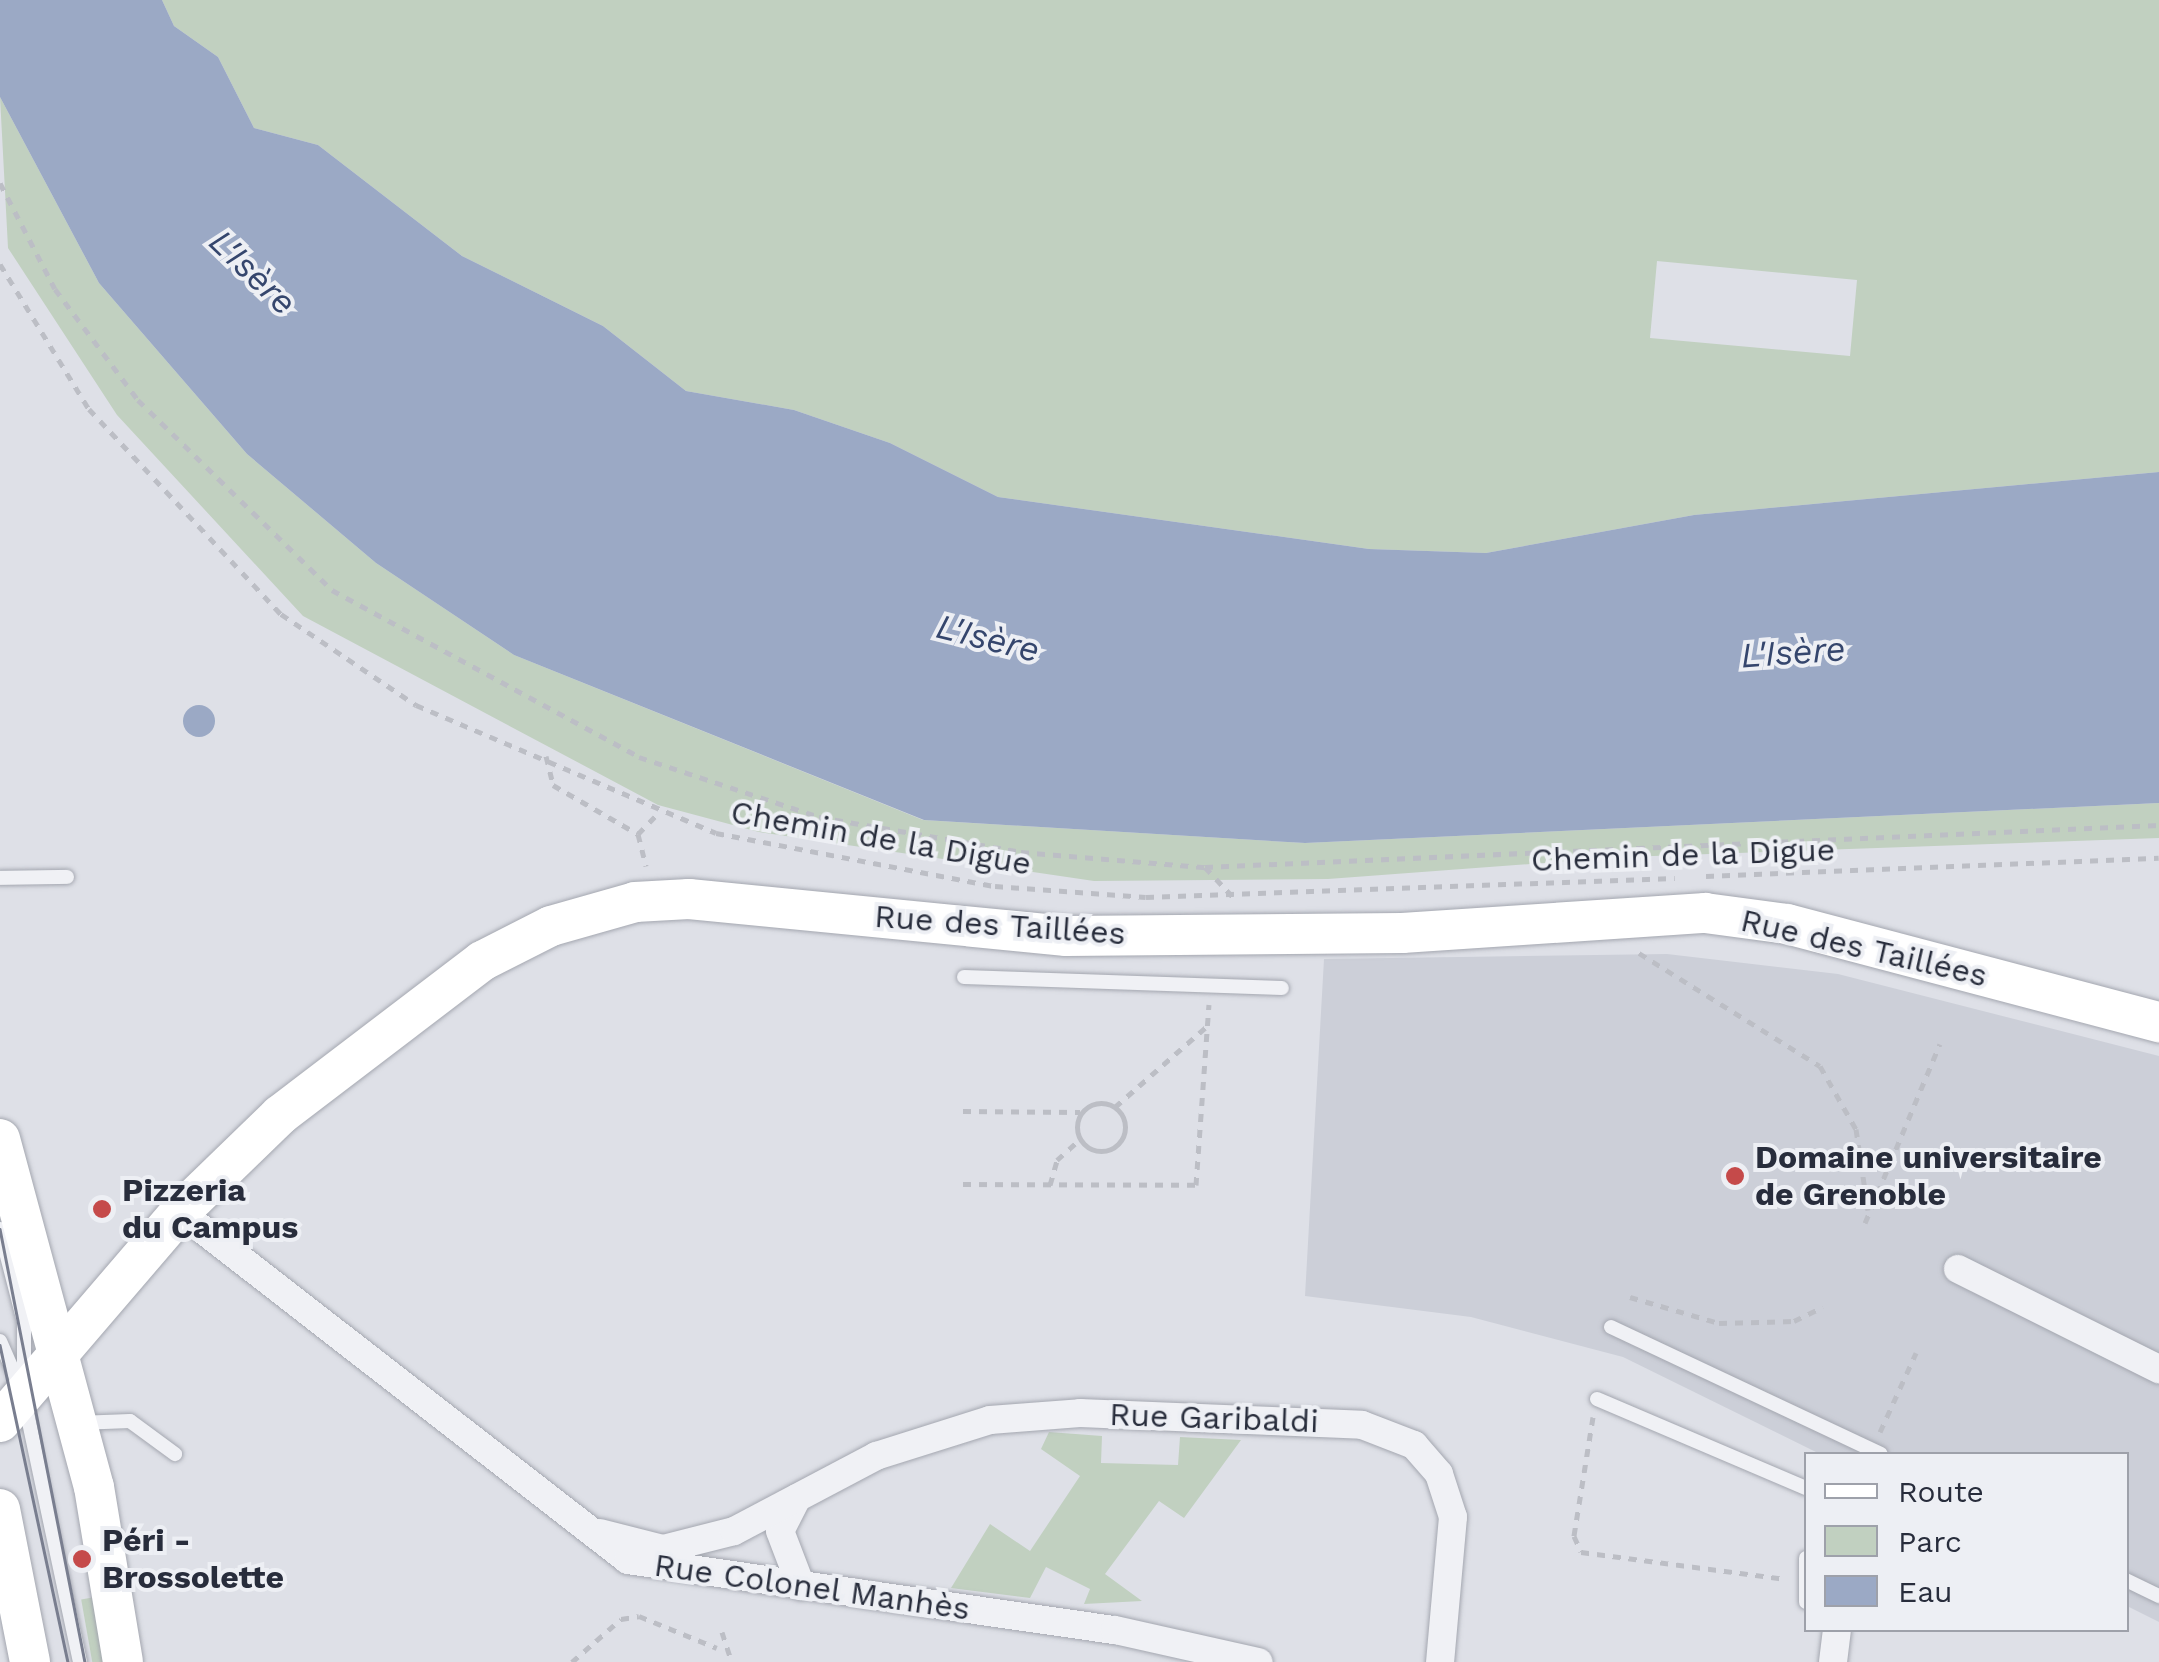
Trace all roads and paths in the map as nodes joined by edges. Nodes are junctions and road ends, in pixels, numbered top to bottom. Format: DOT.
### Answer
graph roads {
  1 [pos="0,182"];
  2 [pos="0,264"];
  3 [pos="546,756"];
  4 [pos="659,812"];
  5 [pos="2159,825"];
  6 [pos="638,834"];
  7 [pos="2159,858"];
  8 [pos="1205,867"];
  9 [pos="68,877"];
  10 [pos="0,878"];
  11 [pos="1233,897"];
  12 [pos="648,901"];
  13 [pos="1620,941"];
  14 [pos="964,977"];
  15 [pos="1210,986"];
  16 [pos="1282,988"];
  17 [pos="2159,1022"];
  18 [pos="1207,1026"];
  19 [pos="1940,1044"];
  20 [pos="1115,1107"];
  21 [pos="963,1111"];
  22 [pos="1080,1112"];
  23 [pos="0,1139"];
  24 [pos="1079,1140"];
  25 [pos="963,1184"];
  26 [pos="1050,1185"];
  27 [pos="1868,1210"];
  28 [pos="180,1212"];
  29 [pos="1865,1223"];
  30 [pos="0,1229"];
  31 [pos="1958,1269"];
  32 [pos="1630,1297"];
  33 [pos="1824,1307"];
  34 [pos="1611,1327"];
  35 [pos="0,1341"];
  36 [pos="1916,1353"];
  37 [pos="57,1356"];
  38 [pos="2159,1369"];
  39 [pos="1597,1399"];
  40 [pos="12,1408"];
  41 [pos="78,1423"];
  42 [pos="1876,1452"];
  43 [pos="174,1454"];
  44 [pos="1804,1487"];
  45 [pos="797,1498"];
  46 [pos="0,1508"];
  47 [pos="599,1533"];
  48 [pos="1804,1581"];
  49 [pos="2129,1581"];
  50 [pos="801,1586"];
  51 [pos="2159,1596"];
  52 [pos="722,1632"];
  53 [pos="1837,1632"];
  54 [pos="717,1648"];
  55 [pos="30,1662"];
  56 [pos="80,1662"];
  57 [pos="123,1662"];
  58 [pos="572,1662"];
  59 [pos="732,1662"];
  60 [pos="1258,1662"];
  61 [pos="1440,1662"];
  62 [pos="1833,1662"];
  1 -- 8 [label="path"];
  2 -- 3 [label="path, Chemin de la Digue"];
  3 -- 4 [label="path, Chemin de la Digue"];
  3 -- 6 [label="path"];
  4 -- 6 [label="path"];
  4 -- 11 [label="path, Chemin de la Digue"];
  5 -- 8 [label="path"];
  6 -- 12 [label="path"];
  7 -- 11 [label="path, Chemin de la Digue"];
  8 -- 11 [label="path"];
  9 -- 10 [label="lane"];
  12 -- 17 [label="street, Rue des Taillées"];
  12 -- 28 [label="street, Rue des Taillées"];
  13 -- 27 [label="path"];
  14 -- 15 [label="lane"];
  15 -- 16 [label="lane"];
  15 -- 18 [label="path"];
  18 -- 20 [label="path"];
  18 -- 26 [label="path"];
  19 -- 27 [label="path"];
  20 -- 22 [label="path"];
  20 -- 24 [label="path"];
  21 -- 22 [label="path"];
  22 -- 24 [label="path"];
  23 -- 37 [label="street"];
  24 -- 26 [label="path"];
  25 -- 26 [label="path"];
  27 -- 29 [label="path"];
  28 -- 37 [label="street, Rue des Taillées"];
  28 -- 47 [label="street, Rue Colonel Manhès"];
  30 -- 40 [label="lane"];
  31 -- 38 [label="street"];
  32 -- 33 [label="path"];
  34 -- 42 [label="lane"];
  35 -- 40 [label="lane"];
  36 -- 42 [label="path"];
  37 -- 40 [label="street, Rue des Taillées"];
  37 -- 41 [label="street"];
  39 -- 44 [label="lane"];
  39 -- 48 [label="path"];
  40 -- 56 [label="lane"];
  41 -- 43 [label="lane"];
  41 -- 57 [label="street"];
  45 -- 47 [label="street, Rue Garibaldi"];
  45 -- 50 [label="street"];
  45 -- 61 [label="street, Rue Garibaldi"];
  46 -- 55 [label="street"];
  47 -- 50 [label="street, Rue Colonel Manhès"];
  49 -- 51 [label="lane"];
  50 -- 60 [label="street, Rue Colonel Manhès"];
  52 -- 59 [label="path"];
  53 -- 62 [label="street"];
  54 -- 58 [label="path"];
}
